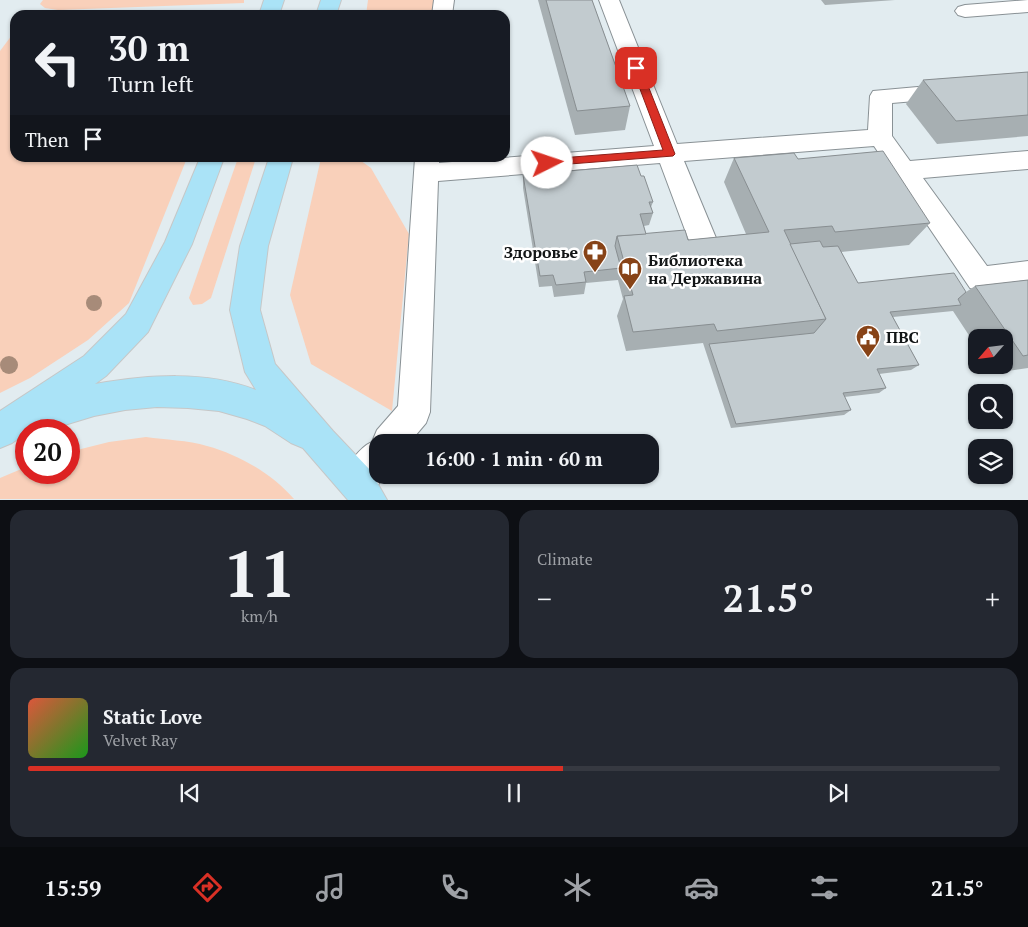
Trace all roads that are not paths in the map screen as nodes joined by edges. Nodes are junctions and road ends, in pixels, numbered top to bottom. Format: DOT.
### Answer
graph roads {
  1 [pos="609,0"];
  2 [pos="1028,6"];
  3 [pos="965,11"];
  4 [pos="1028,84"];
  5 [pos="880,137"];
  6 [pos="670,154"];
  7 [pos="1028,160"];
  8 [pos="210,162"];
  9 [pos="280,162"];
  10 [pos="507,162"];
  11 [pos="510,162"];
  12 [pos="426,166"];
  13 [pos="904,171"];
  14 [pos="702,238"];
  15 [pos="1028,273"];
  16 [pos="0,432"];
  17 [pos="396,434"];
  18 [pos="321,443"];
  19 [pos="369,483"];
  1 -- 6 [label="lane"];
  2 -- 3 [label="lane"];
  4 -- 5 [label="lane"];
  5 -- 6 [label="lane"];
  5 -- 13 [label="lane"];
  6 -- 11 [label="lane"];
  6 -- 14 [label="lane"];
  7 -- 13 [label="lane"];
  8 -- 16 [label="main road"];
  9 -- 18 [label="main road"];
  10 -- 12 [label="lane"];
  12 -- 17 [label="lane"];
  13 -- 15 [label="lane"];
  16 -- 18 [label="main road"];
  18 -- 19 [label="main road"];
}
